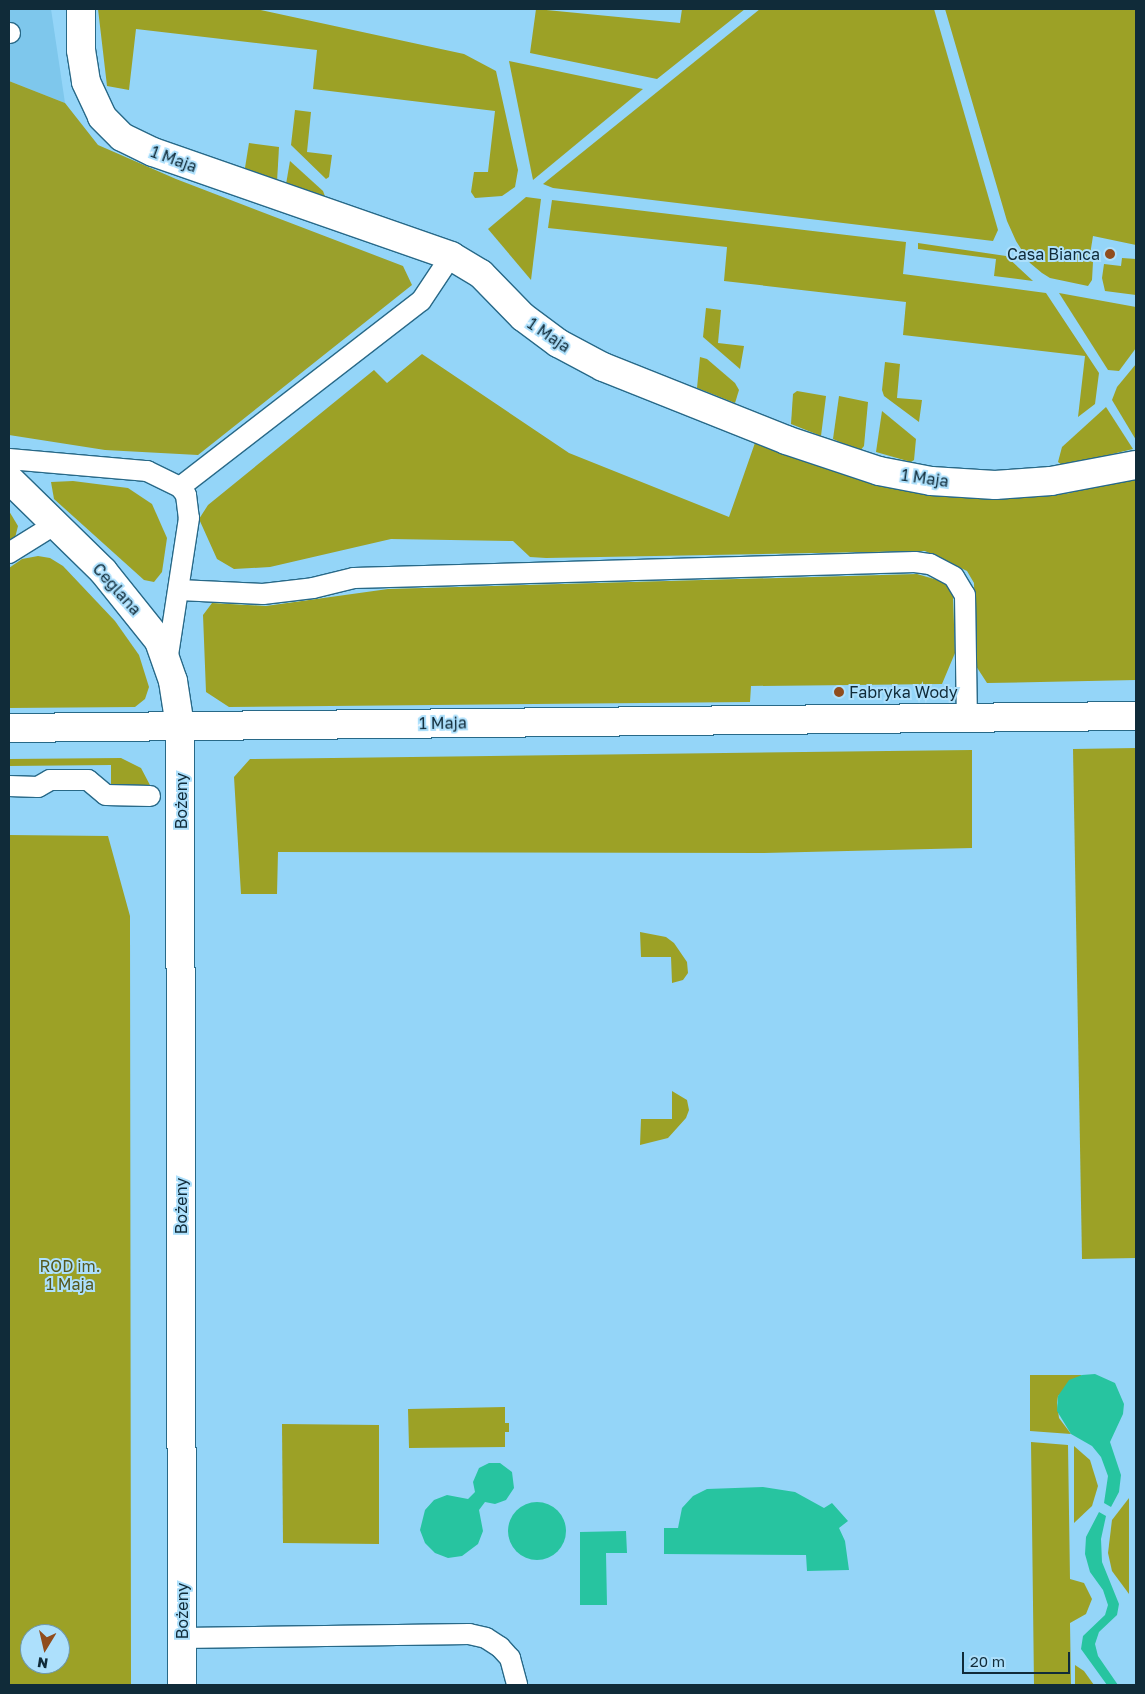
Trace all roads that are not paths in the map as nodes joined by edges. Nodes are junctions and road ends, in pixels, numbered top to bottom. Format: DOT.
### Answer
graph roads {
  1 [pos="81,20"];
  2 [pos="451,256"];
  3 [pos="9,459"];
  4 [pos="1136,465"];
  5 [pos="9,479"];
  6 [pos="180,487"];
  7 [pos="54,525"];
  8 [pos="9,553"];
  9 [pos="179,590"];
  10 [pos="168,661"];
  11 [pos="1136,716"];
  12 [pos="967,718"];
  13 [pos="180,726"];
  14 [pos="9,728"];
  15 [pos="9,786"];
  16 [pos="150,796"];
  17 [pos="182,1638"];
  18 [pos="182,1685"];
  19 [pos="517,1685"];
  1 -- 2 [label="street, 1 Maja"];
  2 -- 4 [label="street, 1 Maja"];
  2 -- 6 [label="lane"];
  3 -- 6 [label="lane"];
  5 -- 7 [label="street, Ceglana"];
  6 -- 9 [label="lane"];
  7 -- 8 [label="lane"];
  7 -- 10 [label="street, Ceglana"];
  9 -- 10 [label="lane"];
  9 -- 12 [label="lane"];
  10 -- 13 [label="street, Ceglana"];
  11 -- 12 [label="street, 1 Maja"];
  12 -- 13 [label="street, 1 Maja"];
  13 -- 14 [label="street, 1 Maja"];
  13 -- 17 [label="street, Bożeny"];
  15 -- 16 [label="lane"];
  17 -- 18 [label="street, Bożeny"];
  17 -- 19 [label="lane"];
}
